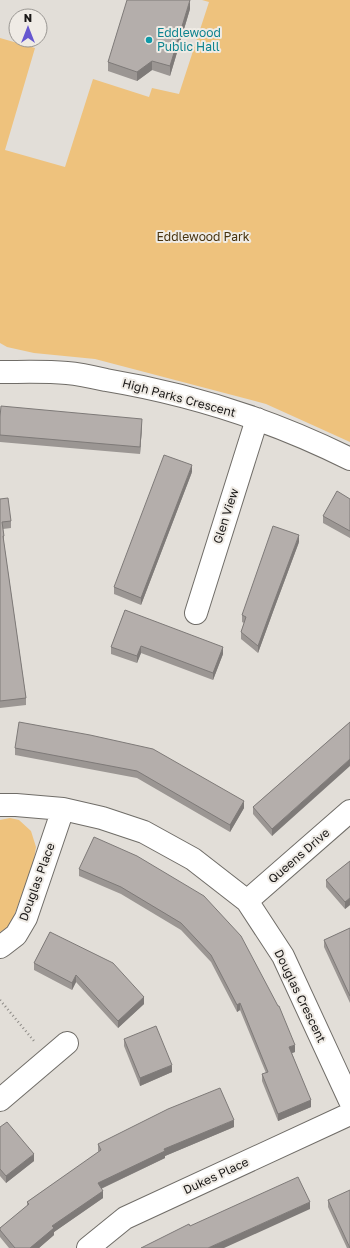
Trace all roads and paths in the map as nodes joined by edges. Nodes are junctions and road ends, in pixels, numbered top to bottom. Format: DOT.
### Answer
graph roads {
  1 [pos="0,372"];
  2 [pos="257,419"];
  3 [pos="350,460"];
  4 [pos="196,612"];
  5 [pos="0,805"];
  6 [pos="63,810"];
  7 [pos="350,811"];
  8 [pos="247,901"];
  9 [pos="0,947"];
  10 [pos="0,1000"];
  11 [pos="67,1043"];
  12 [pos="49,1059"];
  13 [pos="0,1100"];
  14 [pos="350,1101"];
  15 [pos="350,1114"];
  16 [pos="88,1248"];
  1 -- 2 [label="street, High Parks Crescent"];
  2 -- 3 [label="street, High Parks Crescent"];
  2 -- 4 [label="street, Glen View"];
  5 -- 6 [label="street, Douglas Crescent"];
  6 -- 8 [label="street, Douglas Crescent"];
  6 -- 9 [label="street, Douglas Place"];
  7 -- 8 [label="street, Queens Drive"];
  8 -- 14 [label="street, Douglas Crescent"];
  10 -- 12 [label="path"];
  11 -- 12 [label="street"];
  12 -- 13 [label="street"];
  15 -- 16 [label="street, Dukes Place"];
}
